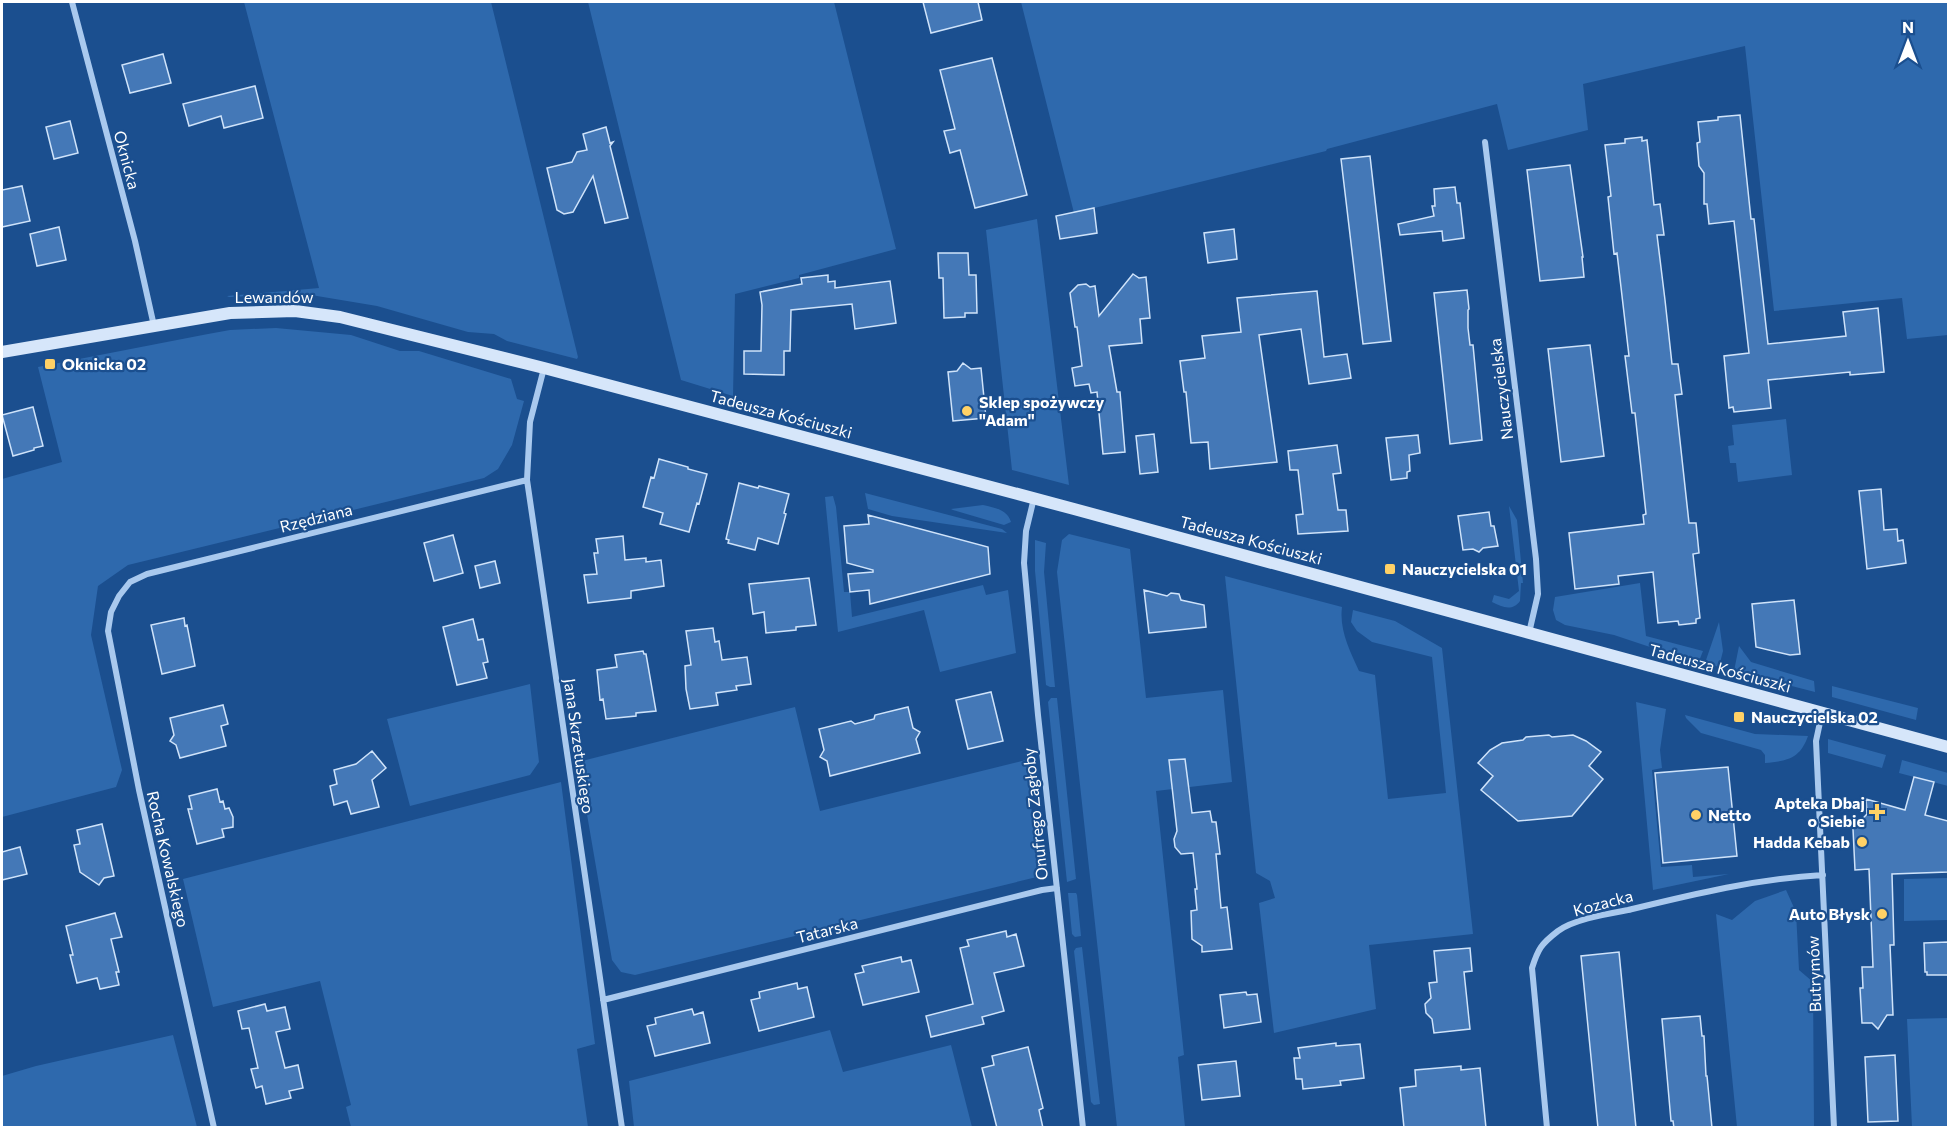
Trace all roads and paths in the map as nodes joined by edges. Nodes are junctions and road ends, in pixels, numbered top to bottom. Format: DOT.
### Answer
graph roads {
  1 [pos="72,2"];
  2 [pos="1485,142"];
  3 [pos="154,326"];
  4 [pos="2,352"];
  5 [pos="544,368"];
  6 [pos="526,480"];
  7 [pos="1034,498"];
  8 [pos="119,596"];
  9 [pos="1529,633"];
  10 [pos="1822,713"];
  11 [pos="1948,747"];
  12 [pos="1823,875"];
  13 [pos="1057,888"];
  14 [pos="603,1000"];
  15 [pos="214,1128"];
  16 [pos="622,1128"];
  17 [pos="1083,1128"];
  18 [pos="1547,1128"];
  19 [pos="1834,1128"];
  1 -- 3 [label="street, Oknicka"];
  2 -- 9 [label="street, Nauczycielska"];
  3 -- 4 [label="street, Lewandów"];
  3 -- 5 [label="street, Lewandów"];
  5 -- 6 [label="street, Jana Skrzetuskiego"];
  5 -- 7 [label="street, Tadeusza Kościuszki"];
  6 -- 8 [label="street, Rzędziana"];
  6 -- 14 [label="street, Jana Skrzetuskiego"];
  7 -- 9 [label="street, Tadeusza Kościuszki"];
  7 -- 13 [label="street, Onufrego Zagłoby"];
  8 -- 15 [label="street, Rocha Kowalskiego"];
  9 -- 10 [label="street, Tadeusza Kościuszki"];
  10 -- 11 [label="street, Tadeusza Kościuszki"];
  10 -- 12 [label="street, Butrymów"];
  12 -- 18 [label="street, Kozacka"];
  12 -- 19 [label="street, Butrymów"];
  13 -- 14 [label="street, Tatarska"];
  13 -- 17 [label="street, Onufrego Zagłoby"];
  14 -- 16 [label="street, Jana Skrzetuskiego"];
}
